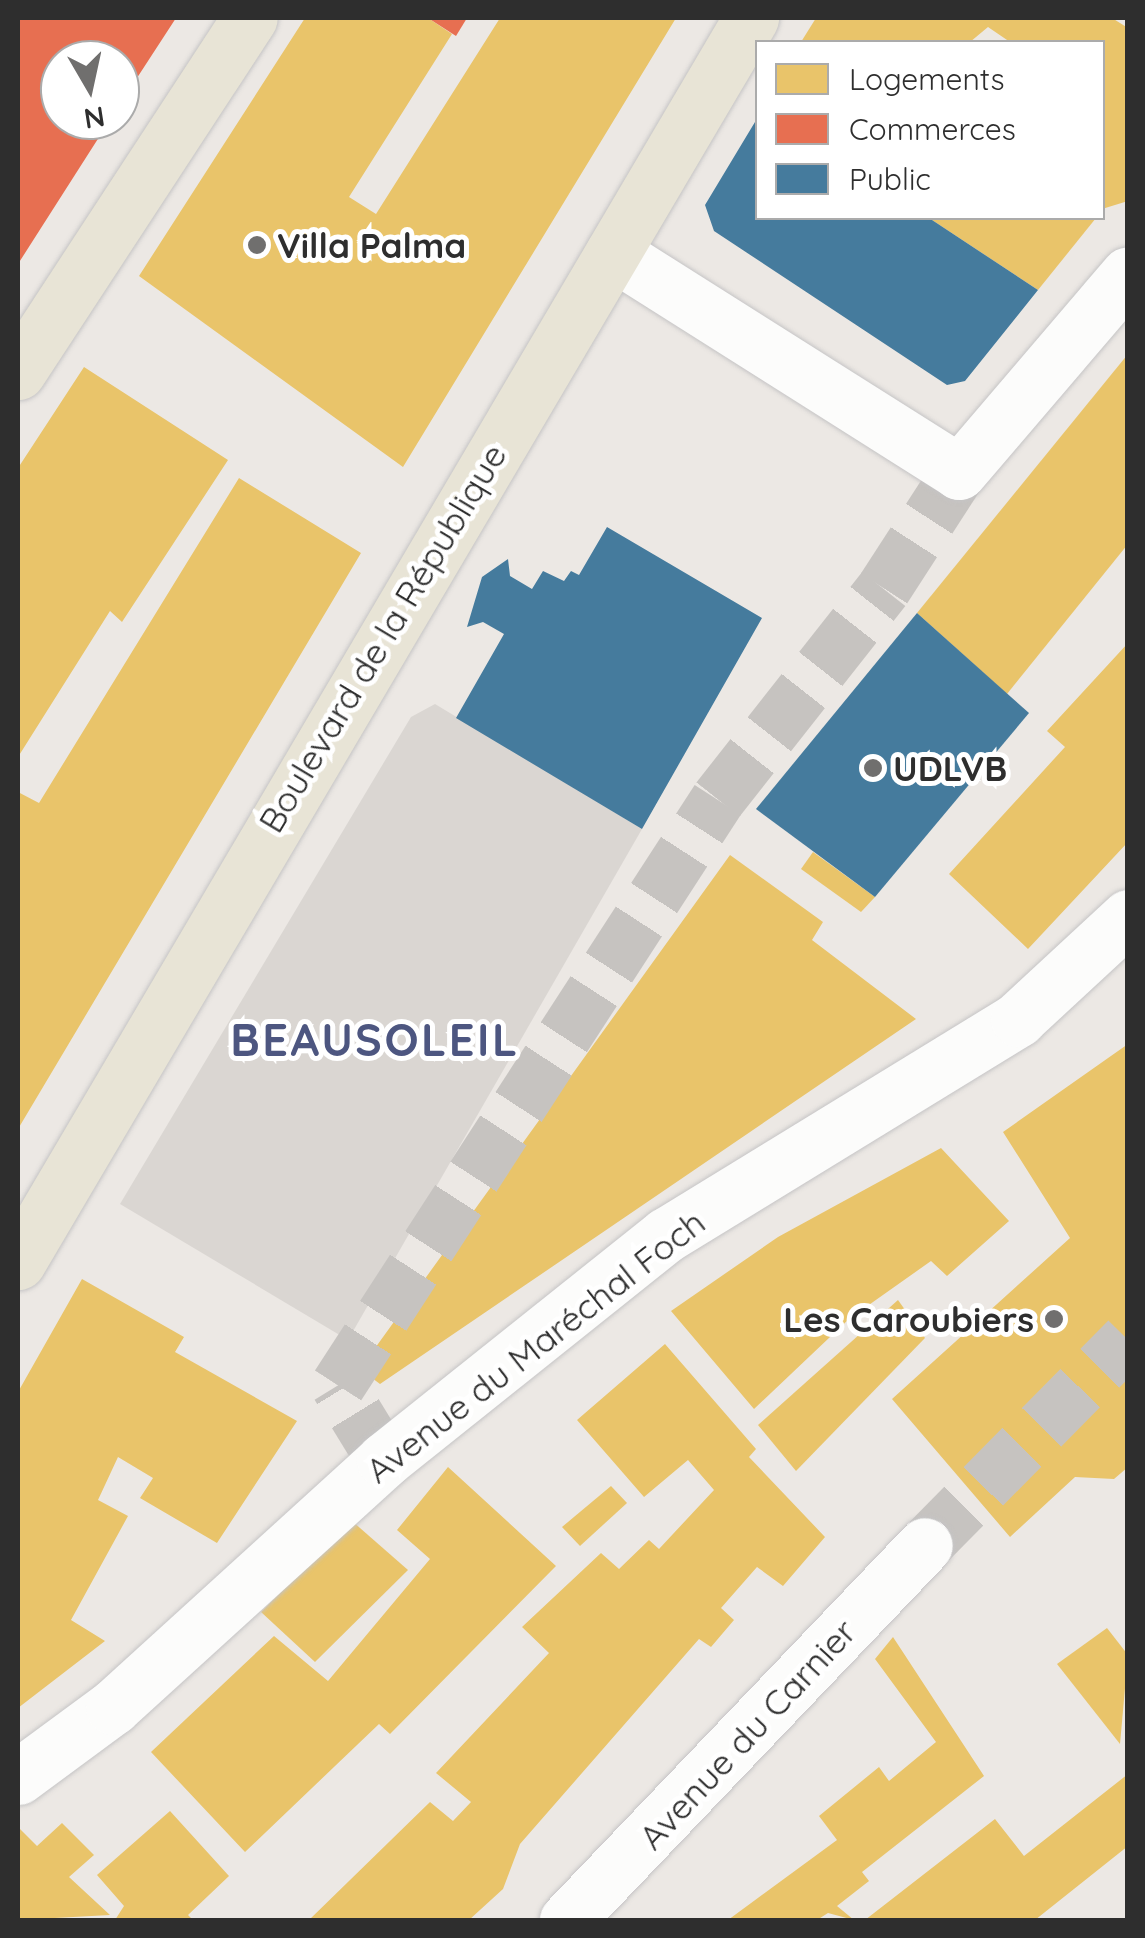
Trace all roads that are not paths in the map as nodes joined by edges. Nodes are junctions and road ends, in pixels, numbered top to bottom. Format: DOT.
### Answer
graph roads {
  1 [pos="250,18"];
  2 [pos="750,18"];
  3 [pos="613,254"];
  4 [pos="1128,274"];
  5 [pos="18,372"];
  6 [pos="1128,917"];
  7 [pos="18,1262"];
  8 [pos="925,1545"];
  9 [pos="18,1777"];
  10 [pos="567,1920"];
  1 -- 5 [label="main road"];
  2 -- 3 [label="main road, Boulevard de la République"];
  3 -- 4 [label="street"];
  3 -- 7 [label="main road, Boulevard de la République"];
  6 -- 9 [label="street, Avenue du Maréchal Foch"];
  8 -- 10 [label="street, Avenue du Carnier"];
}
